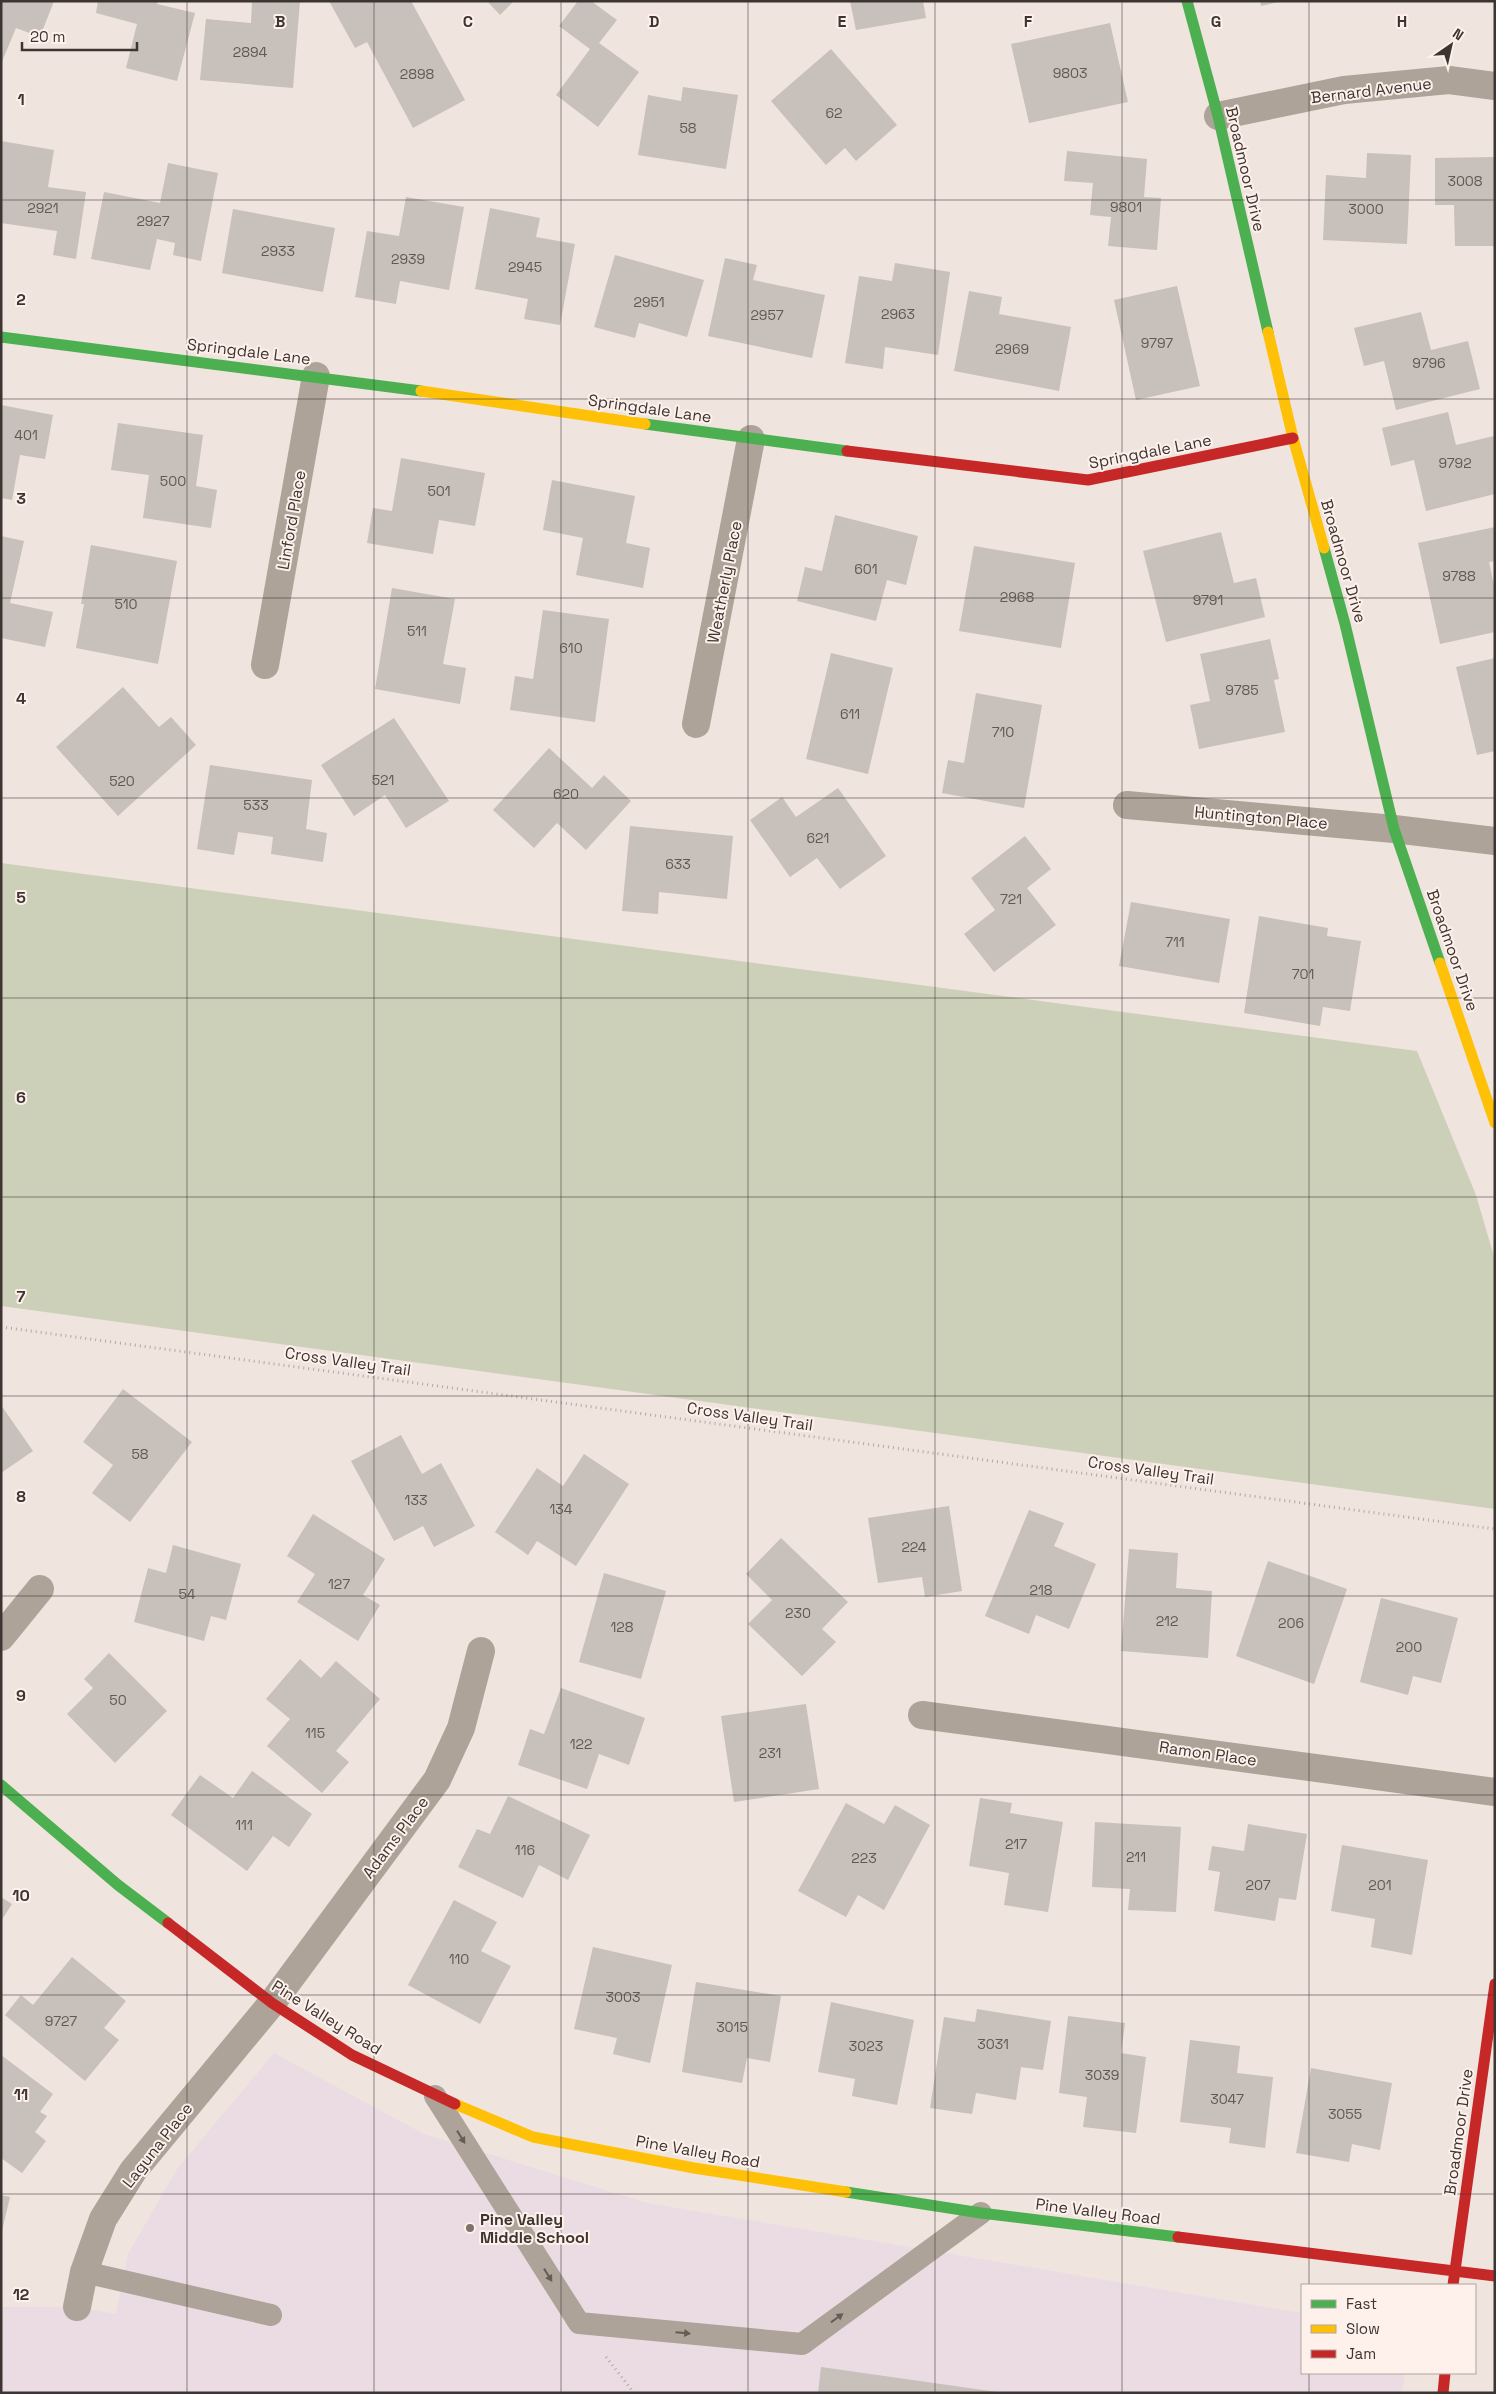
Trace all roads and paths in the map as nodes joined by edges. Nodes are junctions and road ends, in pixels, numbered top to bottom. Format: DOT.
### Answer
graph roads {
  1 [pos="1187,1"];
  2 [pos="1495,86"];
  3 [pos="1218,116"];
  4 [pos="1,337"];
  5 [pos="316,376"];
  6 [pos="1293,438"];
  7 [pos="751,439"];
  8 [pos="265,665"];
  9 [pos="696,724"];
  10 [pos="1127,805"];
  11 [pos="1394,829"];
  12 [pos="1495,841"];
  13 [pos="1495,1123"];
  14 [pos="1,1327"];
  15 [pos="1495,1529"];
  16 [pos="40,1589"];
  17 [pos="1,1637"];
  18 [pos="481,1651"];
  19 [pos="922,1715"];
  20 [pos="1,1785"];
  21 [pos="1495,1792"];
  22 [pos="1495,1984"];
  23 [pos="272,2003"];
  24 [pos="435,2096"];
  25 [pos="981,2213"];
  26 [pos="1455,2270"];
  27 [pos="84,2272"];
  28 [pos="1495,2276"];
  29 [pos="1454,2284"];
  30 [pos="77,2307"];
  31 [pos="271,2315"];
  32 [pos="1445,2374"];
  33 [pos="1444,2393"];
  1 -- 3 [label="street, Broadmoor Drive"];
  2 -- 3 [label="street, Bernard Avenue"];
  3 -- 6 [label="street, Broadmoor Drive"];
  4 -- 5 [label="street, Springdale Lane"];
  5 -- 7 [label="street, Springdale Lane"];
  5 -- 8 [label="street, Linford Place"];
  6 -- 7 [label="street, Springdale Lane"];
  6 -- 11 [label="street, Broadmoor Drive"];
  7 -- 9 [label="street, Weatherly Place"];
  10 -- 11 [label="street, Huntington Place"];
  11 -- 12 [label="street, Huntington Place"];
  11 -- 13 [label="street, Broadmoor Drive"];
  14 -- 15 [label="path, Cross Valley Trail"];
  16 -- 17 [label="street"];
  18 -- 23 [label="street, Adams Place"];
  19 -- 21 [label="street, Ramon Place"];
  20 -- 23 [label="street, Pine Valley Road"];
  22 -- 26 [label="street, Broadmoor Drive"];
  23 -- 24 [label="street, Pine Valley Road"];
  23 -- 27 [label="street, Laguna Place"];
  24 -- 25 [label="street, Pine Valley Road"];
  24 -- 25 [label="lane, one-way"];
  25 -- 26 [label="street, Pine Valley Road"];
  26 -- 28 [label="street, Pine Valley Road"];
  26 -- 29 [label="street, Broadmoor Drive"];
  27 -- 30 [label="street, Laguna Place"];
  27 -- 31 [label="lane"];
  32 -- 33 [label="street"];
}
